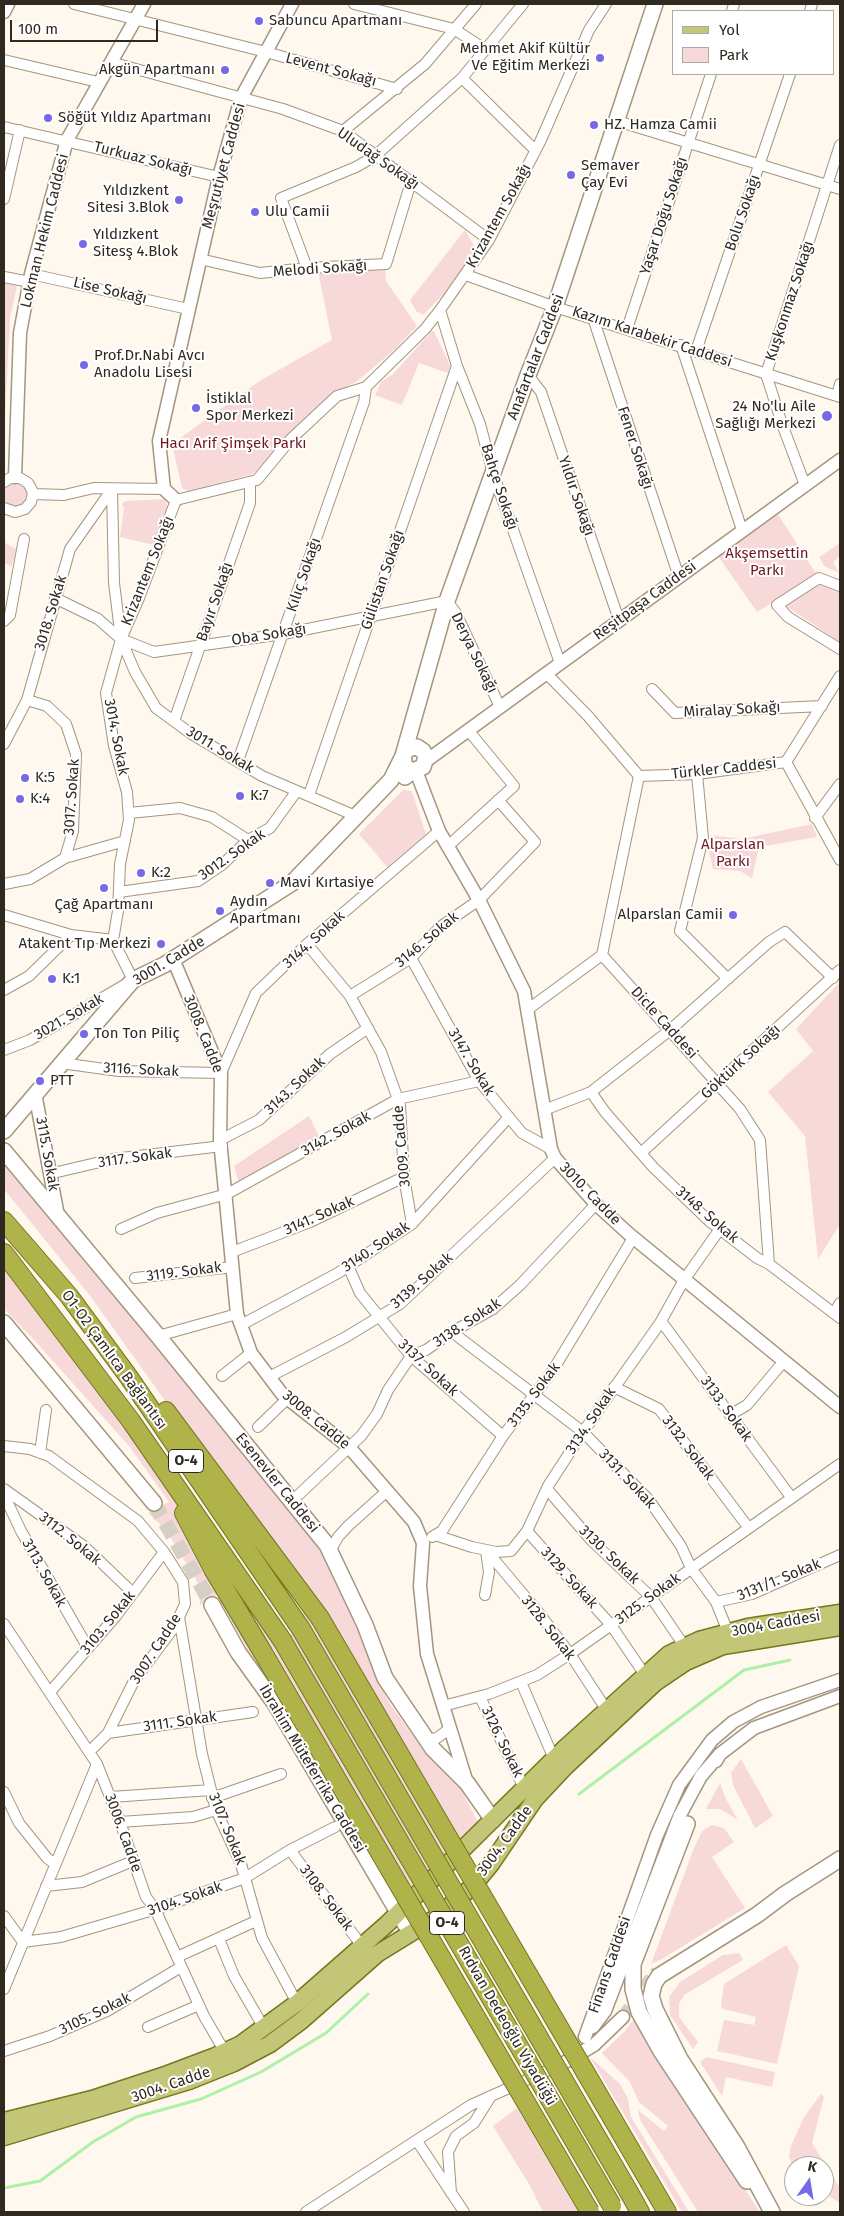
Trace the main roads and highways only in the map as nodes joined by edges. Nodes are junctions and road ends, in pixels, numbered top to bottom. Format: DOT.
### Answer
graph roads {
  1 [pos="655,4"];
  2 [pos="417,711"];
  3 [pos="403,755"];
  4 [pos="421,761"];
  5 [pos="358,817"];
  6 [pos="5,1130"];
  7 [pos="4,1151"];
  8 [pos="4,1221"];
  9 [pos="4,1253"];
  10 [pos="4,1262"];
  11 [pos="68,1296"];
  12 [pos="45,1307"];
  13 [pos="4,1324"];
  14 [pos="160,1463"];
  15 [pos="154,1503"];
  16 [pos="212,1605"];
  17 [pos="840,1613"];
  18 [pos="840,1627"];
  19 [pos="300,1629"];
  20 [pos="282,1640"];
  21 [pos="685,1647"];
  22 [pos="493,1820"];
  23 [pos="687,1824"];
  24 [pos="504,1843"];
  25 [pos="840,1859"];
  26 [pos="399,1913"];
  27 [pos="415,1929"];
  28 [pos="4,2122"];
  29 [pos="4,2137"];
  30 [pos="613,2209"];
  31 [pos="590,2212"];
  32 [pos="640,2212"];
  33 [pos="667,2212"];
  34 [pos="772,2212"];
  1 -- 2 [label="main road, Anafartalar Caddesi"];
  2 -- 3 [label="main road, Anafartalar Caddesi"];
  2 -- 4 [label="main road, Anafartalar Caddesi"];
  3 -- 4 [label="main road, 3010. Cadde"];
  3 -- 5 [label="main road"];
  4 -- 5 [label="main road"];
  5 -- 6 [label="main road, 3001. Cadde"];
  7 -- 22 [label="main road, Esenevler Caddesi"];
  8 -- 11 [label="highway, O1-O2 Çamlıca Bağlantısı / O-4"];
  9 -- 12 [label="highway, O1-O2 Çamlıca Bağlantısı / O-4"];
  10 -- 12 [label="highway"];
  11 -- 19 [label="highway, O1-O2 Çamlıca Bağlantısı / O-4"];
  11 -- 33 [label="highway, bridge"];
  12 -- 14 [label="highway, O1-O2 Çamlıca Bağlantısı / O-4"];
  13 -- 15 [label="main road"];
  14 -- 20 [label="highway, O1-O2 Çamlıca Bağlantısı / O-4"];
  14 -- 31 [label="highway, bridge"];
  16 -- 26 [label="main road, İbrahim Müteferrika Caddesi"];
  17 -- 21 [label="main road, 3004 Caddesi"];
  18 -- 24 [label="main road, 3004. Cadde"];
  19 -- 32 [label="highway, Rıdvan Dedeoğlu Viyadüğü / O-4, bridge"];
  20 -- 30 [label="highway, Rıdvan Dedeoğlu Viyadüğü / O-4, bridge"];
  21 -- 22 [label="main road, 3004. Cadde"];
  22 -- 24 [label="main road, Esenevler Caddesi"];
  22 -- 26 [label="main road, 3004. Cadde"];
  23 -- 34 [label="main road"];
  24 -- 27 [label="main road, 3004. Cadde"];
  25 -- 34 [label="main road"];
  26 -- 27 [label="main road, İbrahim Müteferrika Caddesi"];
  26 -- 28 [label="main road, 3004. Cadde"];
  27 -- 29 [label="main road, 3004. Cadde"];
}
